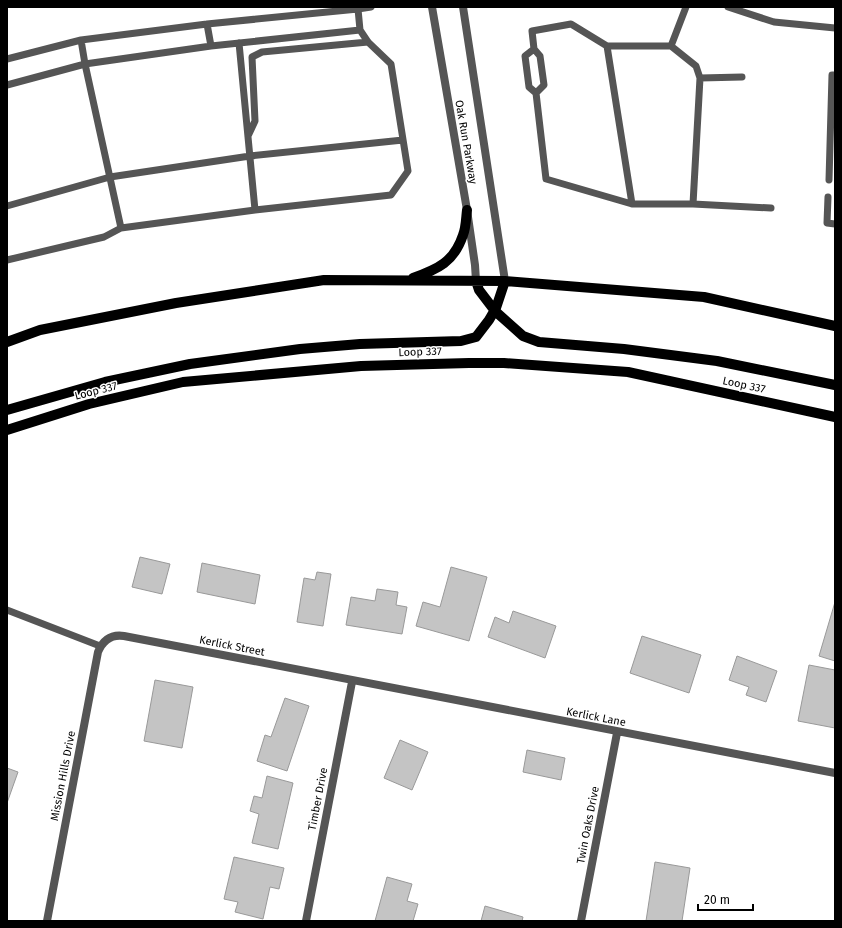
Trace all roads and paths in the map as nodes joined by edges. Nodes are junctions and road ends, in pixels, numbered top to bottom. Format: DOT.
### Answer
graph roads {
  1 [pos="371,7"];
  2 [pos="432,7"];
  3 [pos="463,7"];
  4 [pos="686,7"];
  5 [pos="728,7"];
  6 [pos="358,9"];
  7 [pos="208,24"];
  8 [pos="835,28"];
  9 [pos="360,30"];
  10 [pos="82,40"];
  11 [pos="368,42"];
  12 [pos="238,43"];
  13 [pos="211,46"];
  14 [pos="607,46"];
  15 [pos="670,46"];
  16 [pos="534,49"];
  17 [pos="7,59"];
  18 [pos="85,64"];
  19 [pos="835,75"];
  20 [pos="742,77"];
  21 [pos="700,78"];
  22 [pos="7,85"];
  23 [pos="536,93"];
  24 [pos="248,136"];
  25 [pos="403,140"];
  26 [pos="250,156"];
  27 [pos="110,176"];
  28 [pos="829,180"];
  29 [pos="828,197"];
  30 [pos="632,204"];
  31 [pos="693,204"];
  32 [pos="7,206"];
  33 [pos="771,208"];
  34 [pos="255,210"];
  35 [pos="467,210"];
  36 [pos="835,224"];
  37 [pos="121,228"];
  38 [pos="7,260"];
  39 [pos="407,280"];
  40 [pos="476,281"];
  41 [pos="505,281"];
  42 [pos="495,311"];
  43 [pos="835,326"];
  44 [pos="7,342"];
  45 [pos="835,385"];
  46 [pos="7,410"];
  47 [pos="835,417"];
  48 [pos="7,430"];
  49 [pos="7,610"];
  50 [pos="100,646"];
  51 [pos="352,682"];
  52 [pos="617,733"];
  53 [pos="835,773"];
  54 [pos="47,921"];
  55 [pos="306,921"];
  56 [pos="581,921"];
  1 -- 6 [label="lane"];
  2 -- 35 [label="street, Oak Run Parkway"];
  3 -- 41 [label="street, Oak Run Parkway"];
  4 -- 15 [label="lane"];
  5 -- 8 [label="lane"];
  6 -- 7 [label="lane"];
  6 -- 9 [label="lane"];
  7 -- 10 [label="lane"];
  7 -- 13 [label="lane"];
  9 -- 11 [label="lane"];
  9 -- 12 [label="lane"];
  10 -- 17 [label="lane"];
  10 -- 18 [label="lane"];
  11 -- 24 [label="lane"];
  11 -- 25 [label="lane"];
  12 -- 13 [label="lane"];
  12 -- 24 [label="lane"];
  13 -- 18 [label="lane"];
  14 -- 15 [label="lane"];
  14 -- 16 [label="lane"];
  14 -- 30 [label="lane"];
  15 -- 21 [label="lane"];
  16 -- 23 [label="lane"];
  16 -- 23 [label="lane"];
  18 -- 22 [label="lane"];
  18 -- 27 [label="lane"];
  19 -- 28 [label="lane"];
  20 -- 21 [label="lane"];
  21 -- 31 [label="lane"];
  23 -- 30 [label="lane"];
  24 -- 26 [label="lane"];
  25 -- 26 [label="lane"];
  25 -- 34 [label="lane"];
  26 -- 27 [label="lane"];
  26 -- 34 [label="lane"];
  27 -- 32 [label="lane"];
  27 -- 37 [label="lane"];
  29 -- 36 [label="lane"];
  30 -- 31 [label="lane"];
  31 -- 33 [label="lane"];
  34 -- 37 [label="lane"];
  35 -- 39 [label="main road"];
  35 -- 40 [label="street, Oak Run Parkway"];
  37 -- 38 [label="lane"];
  39 -- 40 [label="main road"];
  39 -- 44 [label="main road"];
  40 -- 41 [label="main road"];
  40 -- 42 [label="main road"];
  41 -- 42 [label="main road"];
  41 -- 43 [label="main road"];
  42 -- 45 [label="main road"];
  42 -- 46 [label="main road"];
  47 -- 48 [label="main road, Loop 337"];
  49 -- 50 [label="lane"];
  50 -- 51 [label="street, Kerlick Street"];
  50 -- 54 [label="street, Mission Hills Drive"];
  51 -- 52 [label="street, Kerlick Lane"];
  51 -- 55 [label="street, Timber Drive"];
  52 -- 53 [label="street, Kerlick Lane"];
  52 -- 56 [label="street, Twin Oaks Drive"];
}
